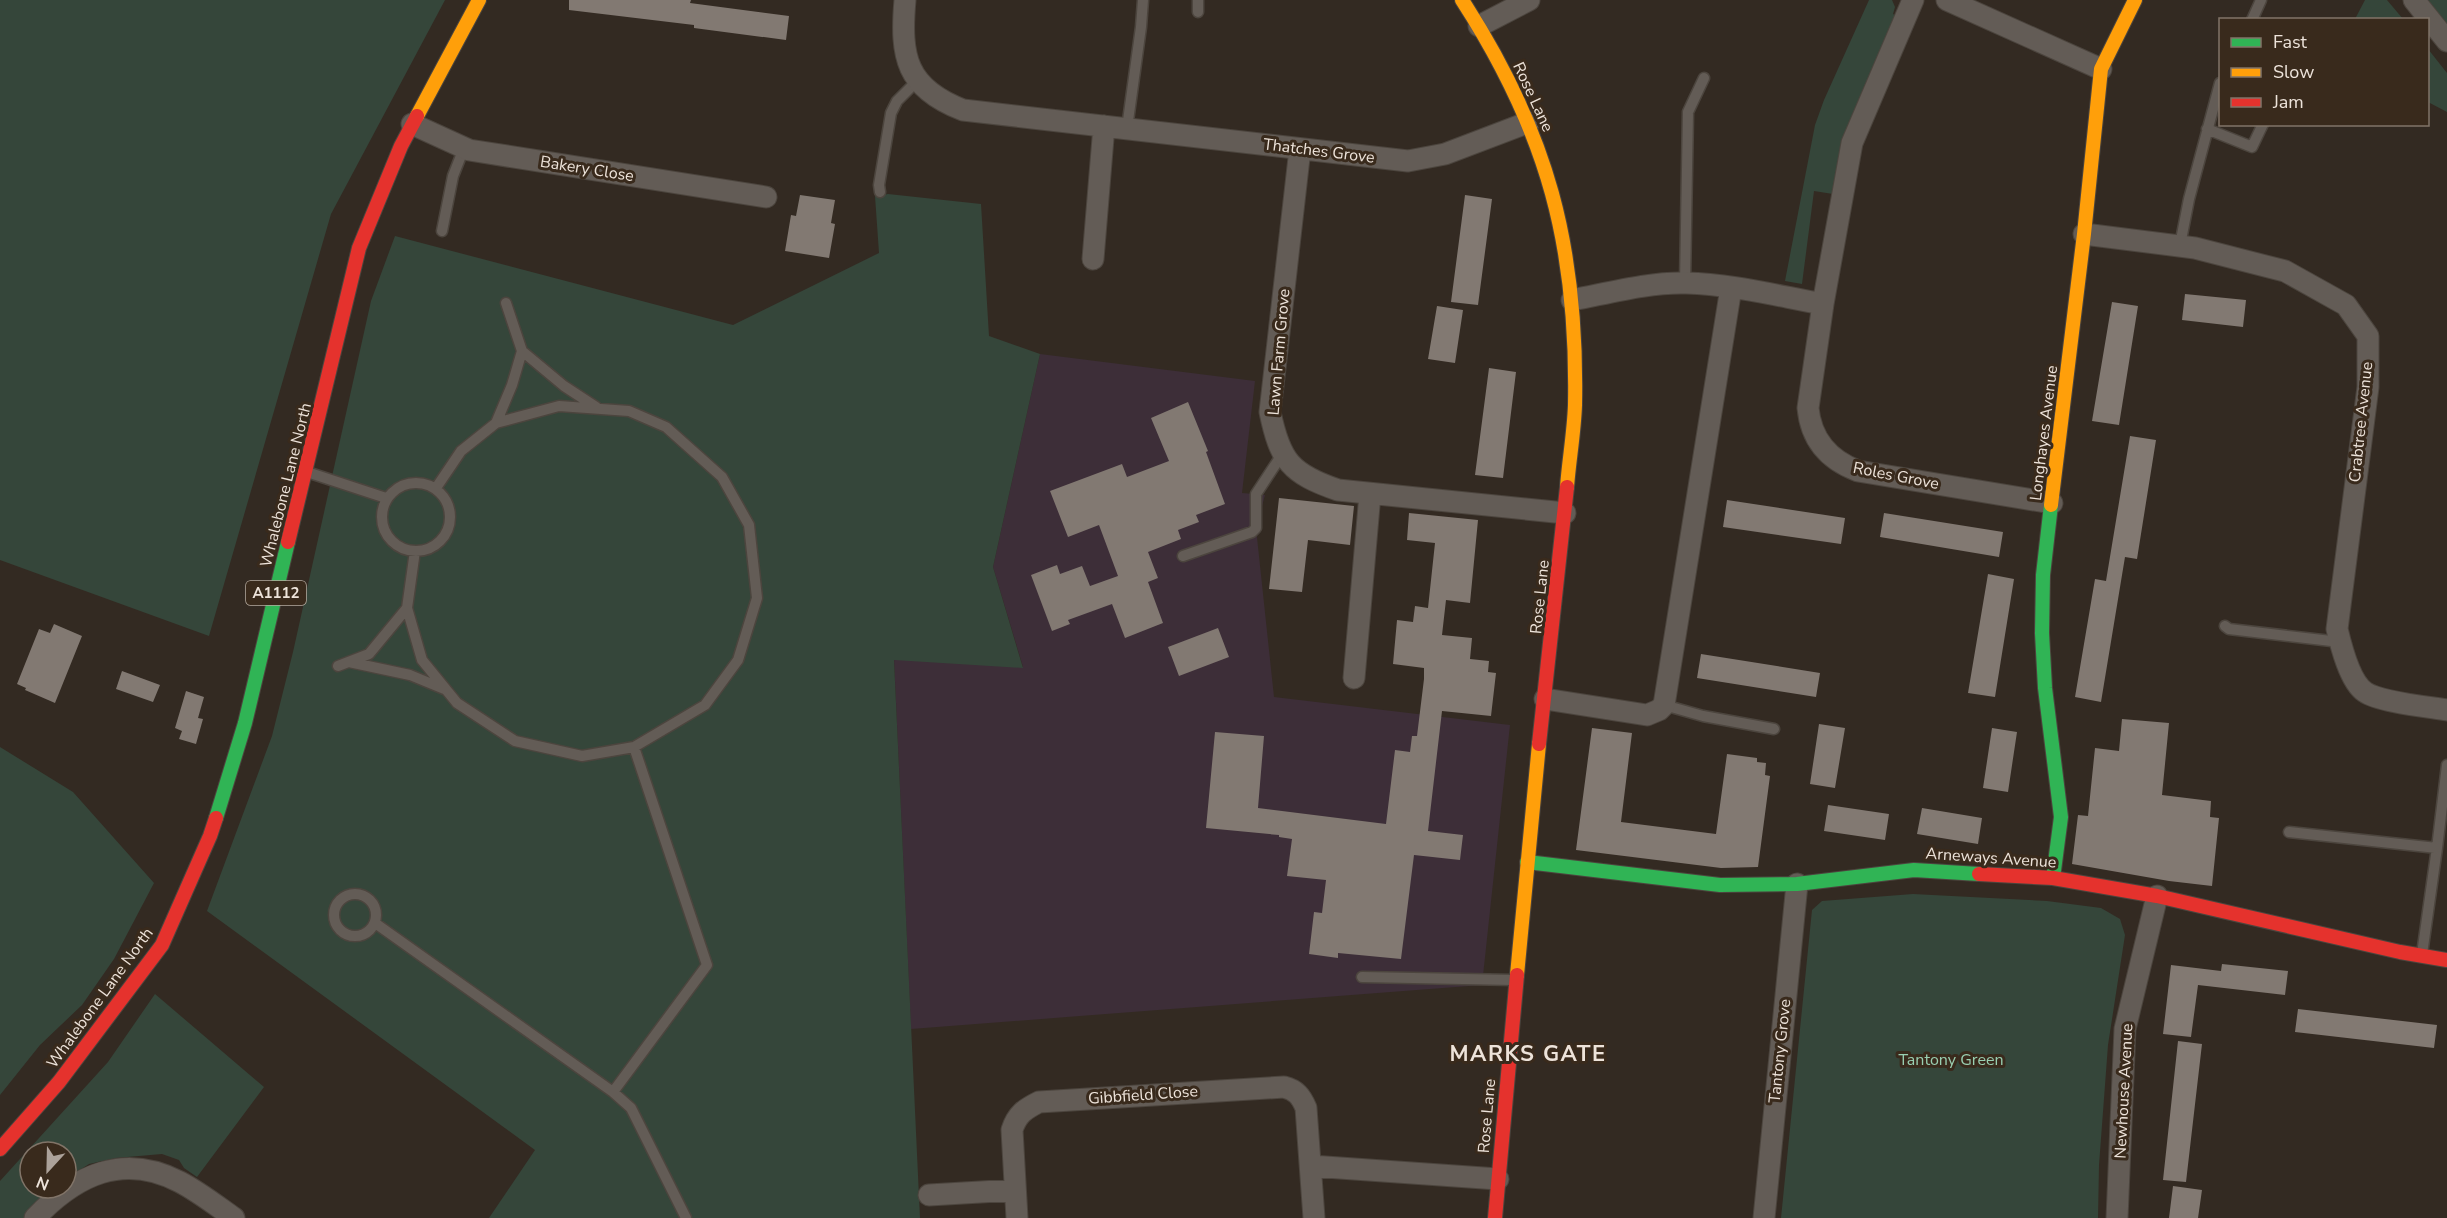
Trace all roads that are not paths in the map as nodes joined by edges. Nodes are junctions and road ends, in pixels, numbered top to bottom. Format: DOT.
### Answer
graph roads {
  1 [pos="479,0"];
  2 [pos="905,0"];
  3 [pos="1143,0"];
  4 [pos="1198,0"];
  5 [pos="1462,0"];
  6 [pos="1529,0"];
  7 [pos="1913,0"];
  8 [pos="1947,0"];
  9 [pos="2135,0"];
  10 [pos="2261,0"];
  11 [pos="2414,0"];
  12 [pos="1198,12"];
  13 [pos="2253,18"];
  14 [pos="2428,18"];
  15 [pos="2429,19"];
  16 [pos="1479,26"];
  17 [pos="2447,41"];
  18 [pos="2101,69"];
  19 [pos="1704,78"];
  20 [pos="917,81"];
  21 [pos="2219,87"];
  22 [pos="1529,122"];
  23 [pos="412,124"];
  24 [pos="1104,126"];
  25 [pos="2262,126"];
  26 [pos="1127,128"];
  27 [pos="2207,129"];
  28 [pos="464,148"];
  29 [pos="1300,149"];
  30 [pos="880,192"];
  31 [pos="766,197"];
  32 [pos="442,231"];
  33 [pos="2084,234"];
  34 [pos="2180,245"];
  35 [pos="1093,259"];
  36 [pos="1685,283"];
  37 [pos="1731,288"];
  38 [pos="1572,300"];
  39 [pos="506,303"];
  40 [pos="1823,304"];
  41 [pos="522,351"];
  42 [pos="598,409"];
  43 [pos="496,423"];
  44 [pos="1283,453"];
  45 [pos="306,472"];
  46 [pos="436,488"];
  47 [pos="1370,494"];
  48 [pos="386,498"];
  49 [pos="2052,503"];
  50 [pos="1565,513"];
  51 [pos="415,551"];
  52 [pos="1183,556"];
  53 [pos="407,608"];
  54 [pos="2225,626"];
  55 [pos="2340,642"];
  56 [pos="349,662"];
  57 [pos="338,666"];
  58 [pos="1354,678"];
  59 [pos="447,691"];
  60 [pos="1545,699"];
  61 [pos="1664,705"];
  62 [pos="2447,710"];
  63 [pos="1774,729"];
  64 [pos="634,747"];
  65 [pos="2447,765"];
  66 [pos="2289,832"];
  67 [pos="2437,848"];
  68 [pos="1527,862"];
  69 [pos="2053,878"];
  70 [pos="1797,884"];
  71 [pos="2157,896"];
  72 [pos="375,923"];
  73 [pos="2421,956"];
  74 [pos="2447,960"];
  75 [pos="1362,976"];
  76 [pos="1517,980"];
  77 [pos="613,1092"];
  78 [pos="0,1149"];
  79 [pos="1311,1166"];
  80 [pos="1498,1179"];
  81 [pos="1015,1190"];
  82 [pos="929,1195"];
  83 [pos="35,1218"];
  84 [pos="234,1218"];
  85 [pos="686,1218"];
  86 [pos="1017,1218"];
  87 [pos="1314,1218"];
  88 [pos="1495,1218"];
  89 [pos="1764,1218"];
  90 [pos="2117,1218"];
  1 -- 23 [label="street, Whalebone Lane North / A1112"];
  2 -- 20 [label="street, Thatches Grove"];
  3 -- 26 [label="lane"];
  4 -- 12 [label="lane"];
  5 -- 16 [label="street, Rose Lane"];
  6 -- 16 [label="street"];
  7 -- 40 [label="street, Roles Grove"];
  8 -- 18 [label="street"];
  9 -- 18 [label="street, Longhayes Avenue"];
  10 -- 13 [label="lane"];
  11 -- 14 [label="street"];
  15 -- 17 [label="street"];
  16 -- 22 [label="street, Rose Lane"];
  18 -- 33 [label="street, Longhayes Avenue"];
  19 -- 36 [label="lane"];
  20 -- 24 [label="street, Thatches Grove"];
  20 -- 30 [label="lane"];
  21 -- 27 [label="lane"];
  22 -- 29 [label="street, Thatches Grove"];
  22 -- 38 [label="street, Rose Lane"];
  23 -- 28 [label="street, Bakery Close"];
  23 -- 45 [label="street, Whalebone Lane North / A1112"];
  24 -- 26 [label="street, Thatches Grove"];
  24 -- 35 [label="street"];
  25 -- 27 [label="lane"];
  26 -- 29 [label="street, Thatches Grove"];
  27 -- 34 [label="lane"];
  28 -- 31 [label="street, Bakery Close"];
  28 -- 32 [label="lane"];
  29 -- 44 [label="street, Lawn Farm Grove"];
  33 -- 34 [label="street, Crabtree Avenue"];
  33 -- 49 [label="street, Longhayes Avenue"];
  34 -- 55 [label="street, Crabtree Avenue"];
  36 -- 37 [label="street"];
  36 -- 38 [label="street"];
  37 -- 40 [label="street"];
  37 -- 61 [label="street"];
  38 -- 50 [label="street, Rose Lane"];
  39 -- 41 [label="lane"];
  40 -- 49 [label="street, Roles Grove"];
  41 -- 42 [label="lane"];
  41 -- 43 [label="lane"];
  42 -- 43 [label="lane"];
  42 -- 64 [label="lane"];
  43 -- 46 [label="lane"];
  44 -- 47 [label="street, Lawn Farm Grove"];
  44 -- 52 [label="lane"];
  45 -- 48 [label="lane"];
  45 -- 78 [label="street, Whalebone Lane North / A1112"];
  46 -- 48 [label="lane"];
  46 -- 51 [label="lane"];
  47 -- 50 [label="street, Lawn Farm Grove"];
  47 -- 58 [label="street"];
  48 -- 51 [label="lane"];
  49 -- 69 [label="street, Longhayes Avenue"];
  50 -- 60 [label="street, Rose Lane"];
  51 -- 53 [label="lane"];
  53 -- 56 [label="lane"];
  53 -- 59 [label="lane"];
  54 -- 55 [label="lane"];
  55 -- 62 [label="street, Crabtree Avenue"];
  56 -- 57 [label="lane"];
  56 -- 59 [label="lane"];
  59 -- 64 [label="lane"];
  60 -- 61 [label="street"];
  60 -- 68 [label="street, Rose Lane"];
  61 -- 63 [label="lane"];
  64 -- 77 [label="lane"];
  65 -- 67 [label="lane"];
  66 -- 67 [label="lane"];
  67 -- 73 [label="lane"];
  68 -- 70 [label="street, Arneways Avenue"];
  68 -- 76 [label="street, Rose Lane"];
  69 -- 70 [label="street, Arneways Avenue"];
  69 -- 71 [label="street, Arneways Avenue"];
  70 -- 89 [label="street, Tantony Grove"];
  71 -- 73 [label="street, Arneways Avenue"];
  71 -- 90 [label="street, Newhouse Avenue"];
  72 -- 77 [label="lane"];
  73 -- 74 [label="street, Arneways Avenue"];
  75 -- 76 [label="lane"];
  76 -- 80 [label="street, Rose Lane"];
  77 -- 85 [label="lane"];
  79 -- 80 [label="street"];
  79 -- 81 [label="street, Gibbfield Close"];
  79 -- 87 [label="street, Gibbfield Close"];
  80 -- 88 [label="street, Rose Lane"];
  81 -- 82 [label="street"];
  81 -- 86 [label="street, Gibbfield Close"];
  83 -- 84 [label="street"];
}
